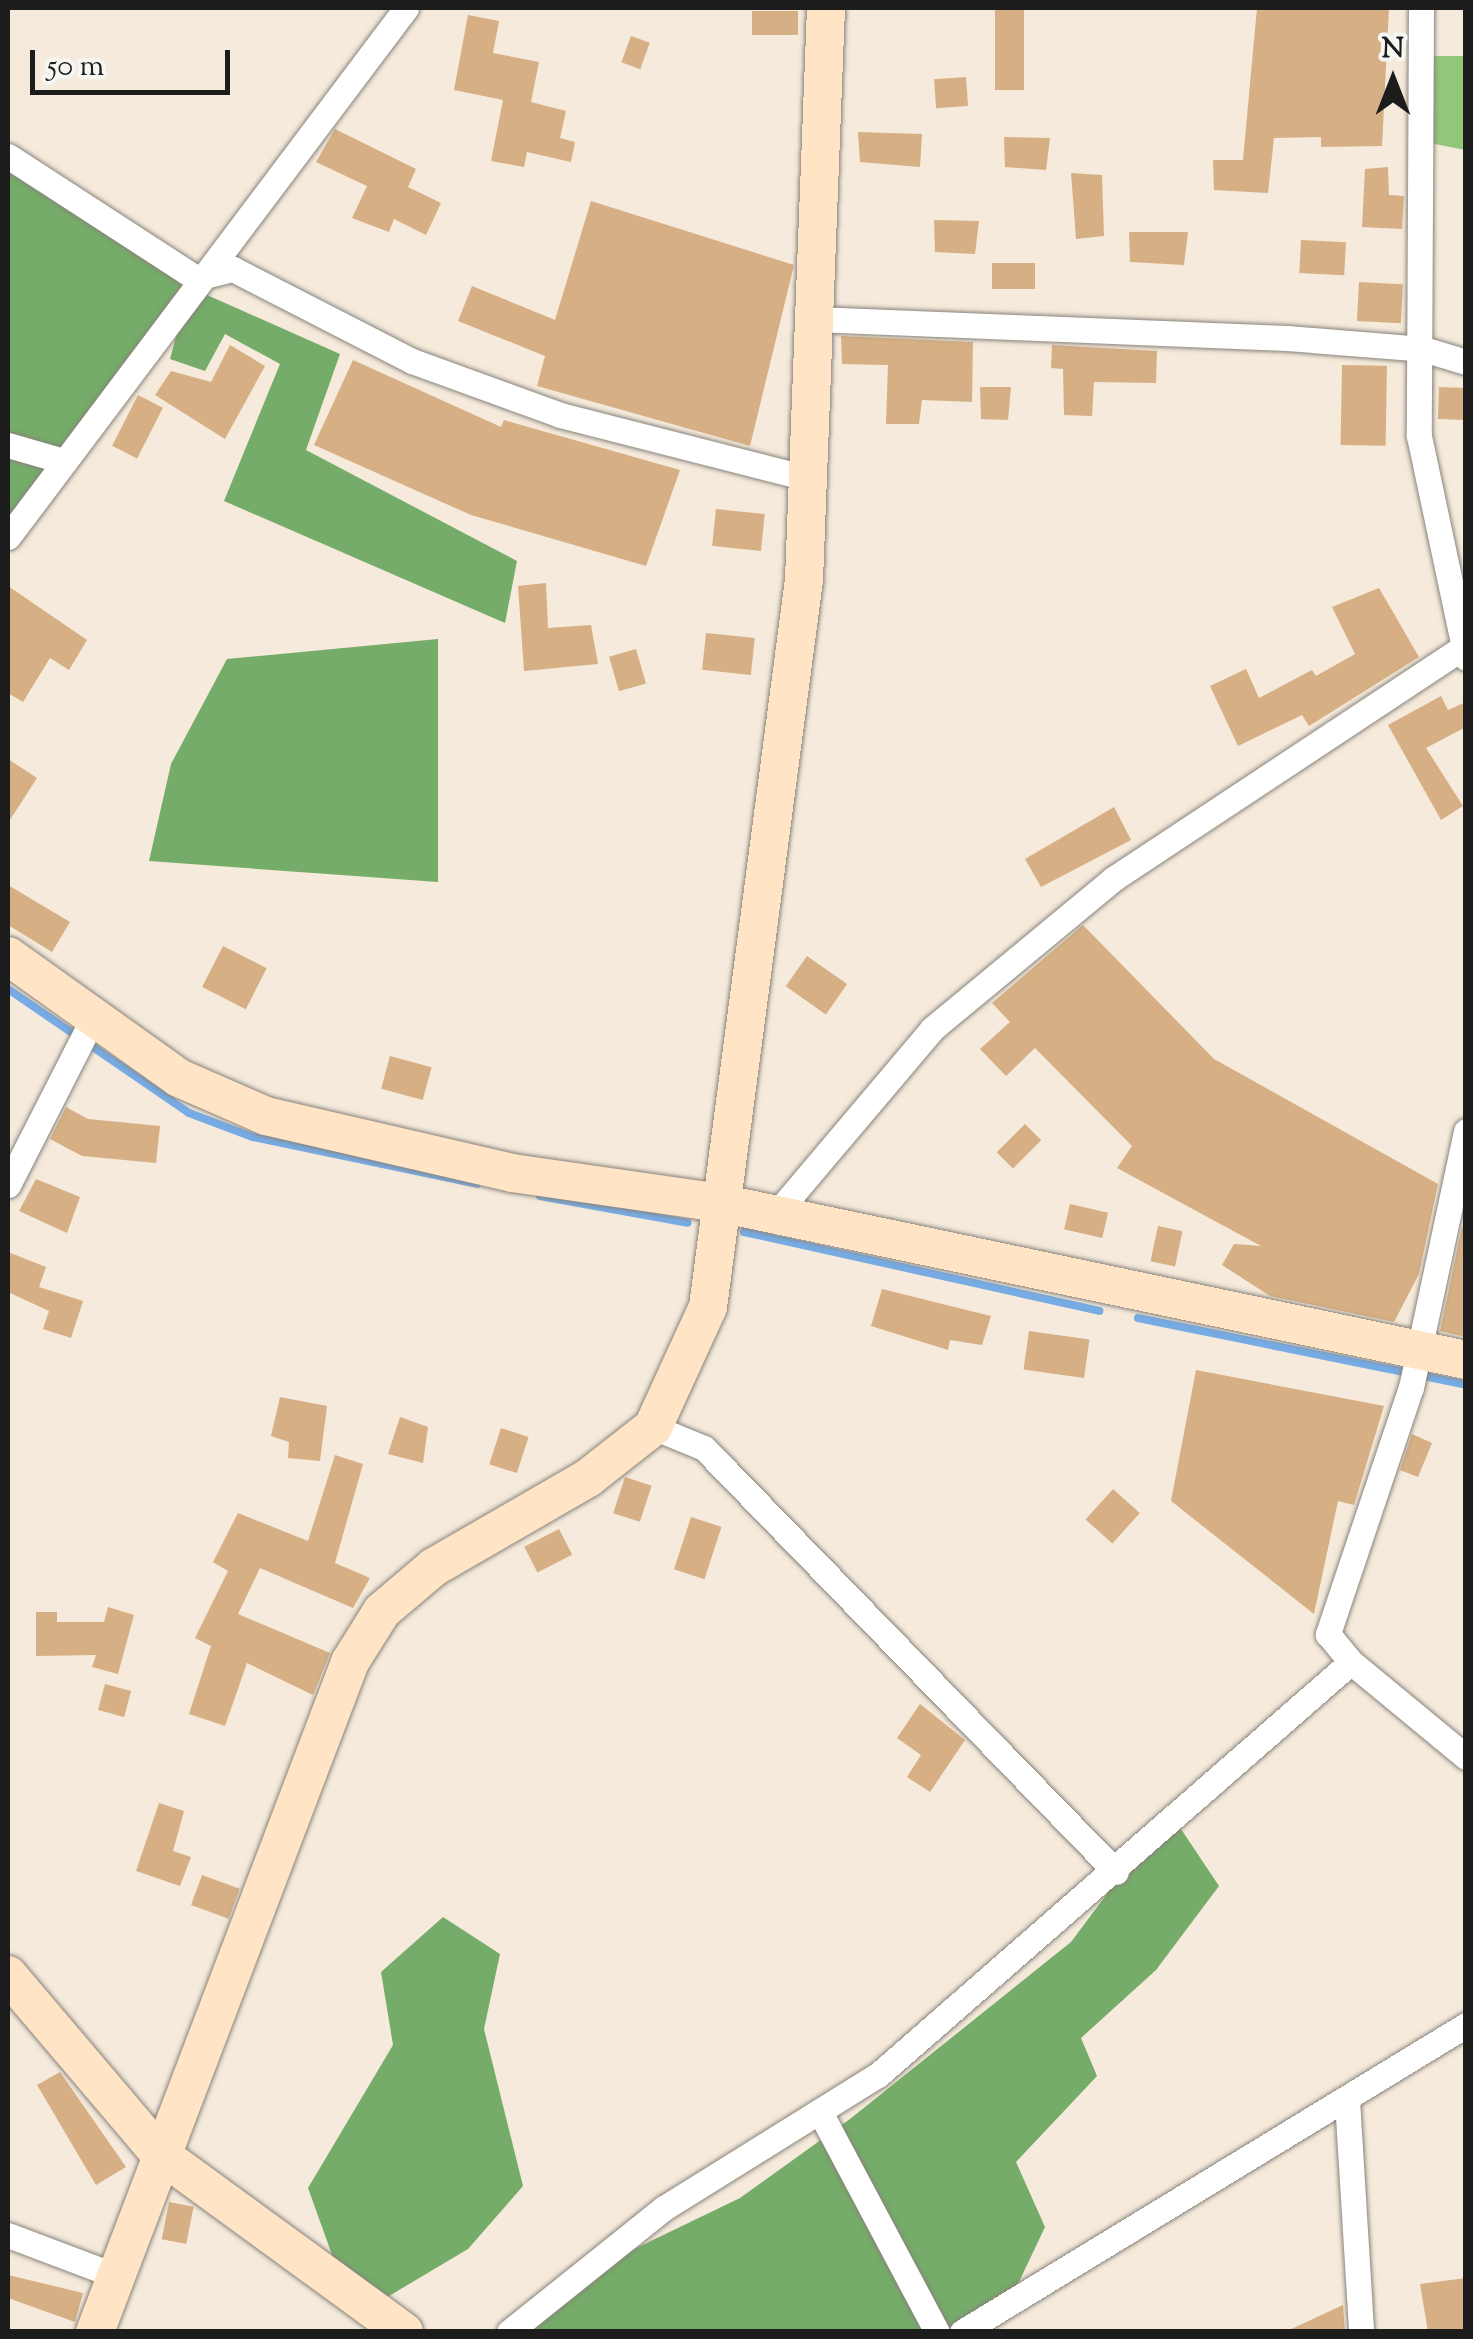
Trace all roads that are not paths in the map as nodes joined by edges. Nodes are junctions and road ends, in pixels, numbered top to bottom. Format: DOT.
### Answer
graph roads {
  1 [pos="406,8"];
  2 [pos="826,8"];
  3 [pos="1420,8"];
  4 [pos="8,156"];
  5 [pos="196,278"];
  6 [pos="814,319"];
  7 [pos="1423,349"];
  8 [pos="1466,362"];
  9 [pos="8,445"];
  10 [pos="60,460"];
  11 [pos="808,478"];
  12 [pos="8,537"];
  13 [pos="1464,650"];
  14 [pos="8,956"];
  15 [pos="85,1037"];
  16 [pos="1466,1131"];
  17 [pos="8,1185"];
  18 [pos="720,1203"];
  19 [pos="776,1216"];
  20 [pos="1466,1360"];
  21 [pos="1414,1366"];
  22 [pos="653,1426"];
  23 [pos="1351,1662"];
  24 [pos="1466,1757"];
  25 [pos="1116,1872"];
  26 [pos="8,1976"];
  27 [pos="1466,2025"];
  28 [pos="1346,2100"];
  29 [pos="821,2114"];
  30 [pos="160,2154"];
  31 [pos="8,2235"];
  32 [pos="114,2275"];
  33 [pos="95,2332"];
  34 [pos="404,2332"];
  35 [pos="509,2332"];
  36 [pos="937,2332"];
  37 [pos="962,2332"];
  38 [pos="1361,2332"];
  1 -- 5 [label="street"];
  2 -- 6 [label="street"];
  3 -- 7 [label="street"];
  4 -- 5 [label="street"];
  5 -- 10 [label="street"];
  5 -- 11 [label="street"];
  6 -- 7 [label="street"];
  6 -- 11 [label="street"];
  7 -- 8 [label="street"];
  7 -- 13 [label="street"];
  9 -- 10 [label="street"];
  10 -- 12 [label="street"];
  11 -- 18 [label="street"];
  13 -- 19 [label="street"];
  14 -- 15 [label="street"];
  15 -- 17 [label="street"];
  15 -- 18 [label="street"];
  16 -- 21 [label="street"];
  18 -- 19 [label="street"];
  18 -- 22 [label="street"];
  19 -- 21 [label="street"];
  20 -- 21 [label="street"];
  21 -- 23 [label="street"];
  22 -- 25 [label="street"];
  22 -- 30 [label="street"];
  23 -- 24 [label="street"];
  23 -- 25 [label="street"];
  25 -- 29 [label="street"];
  26 -- 30 [label="street"];
  27 -- 28 [label="street"];
  28 -- 37 [label="street"];
  28 -- 38 [label="street"];
  29 -- 35 [label="street"];
  29 -- 36 [label="street"];
  30 -- 32 [label="street"];
  30 -- 34 [label="street"];
  31 -- 32 [label="street"];
  32 -- 33 [label="street"];
}
